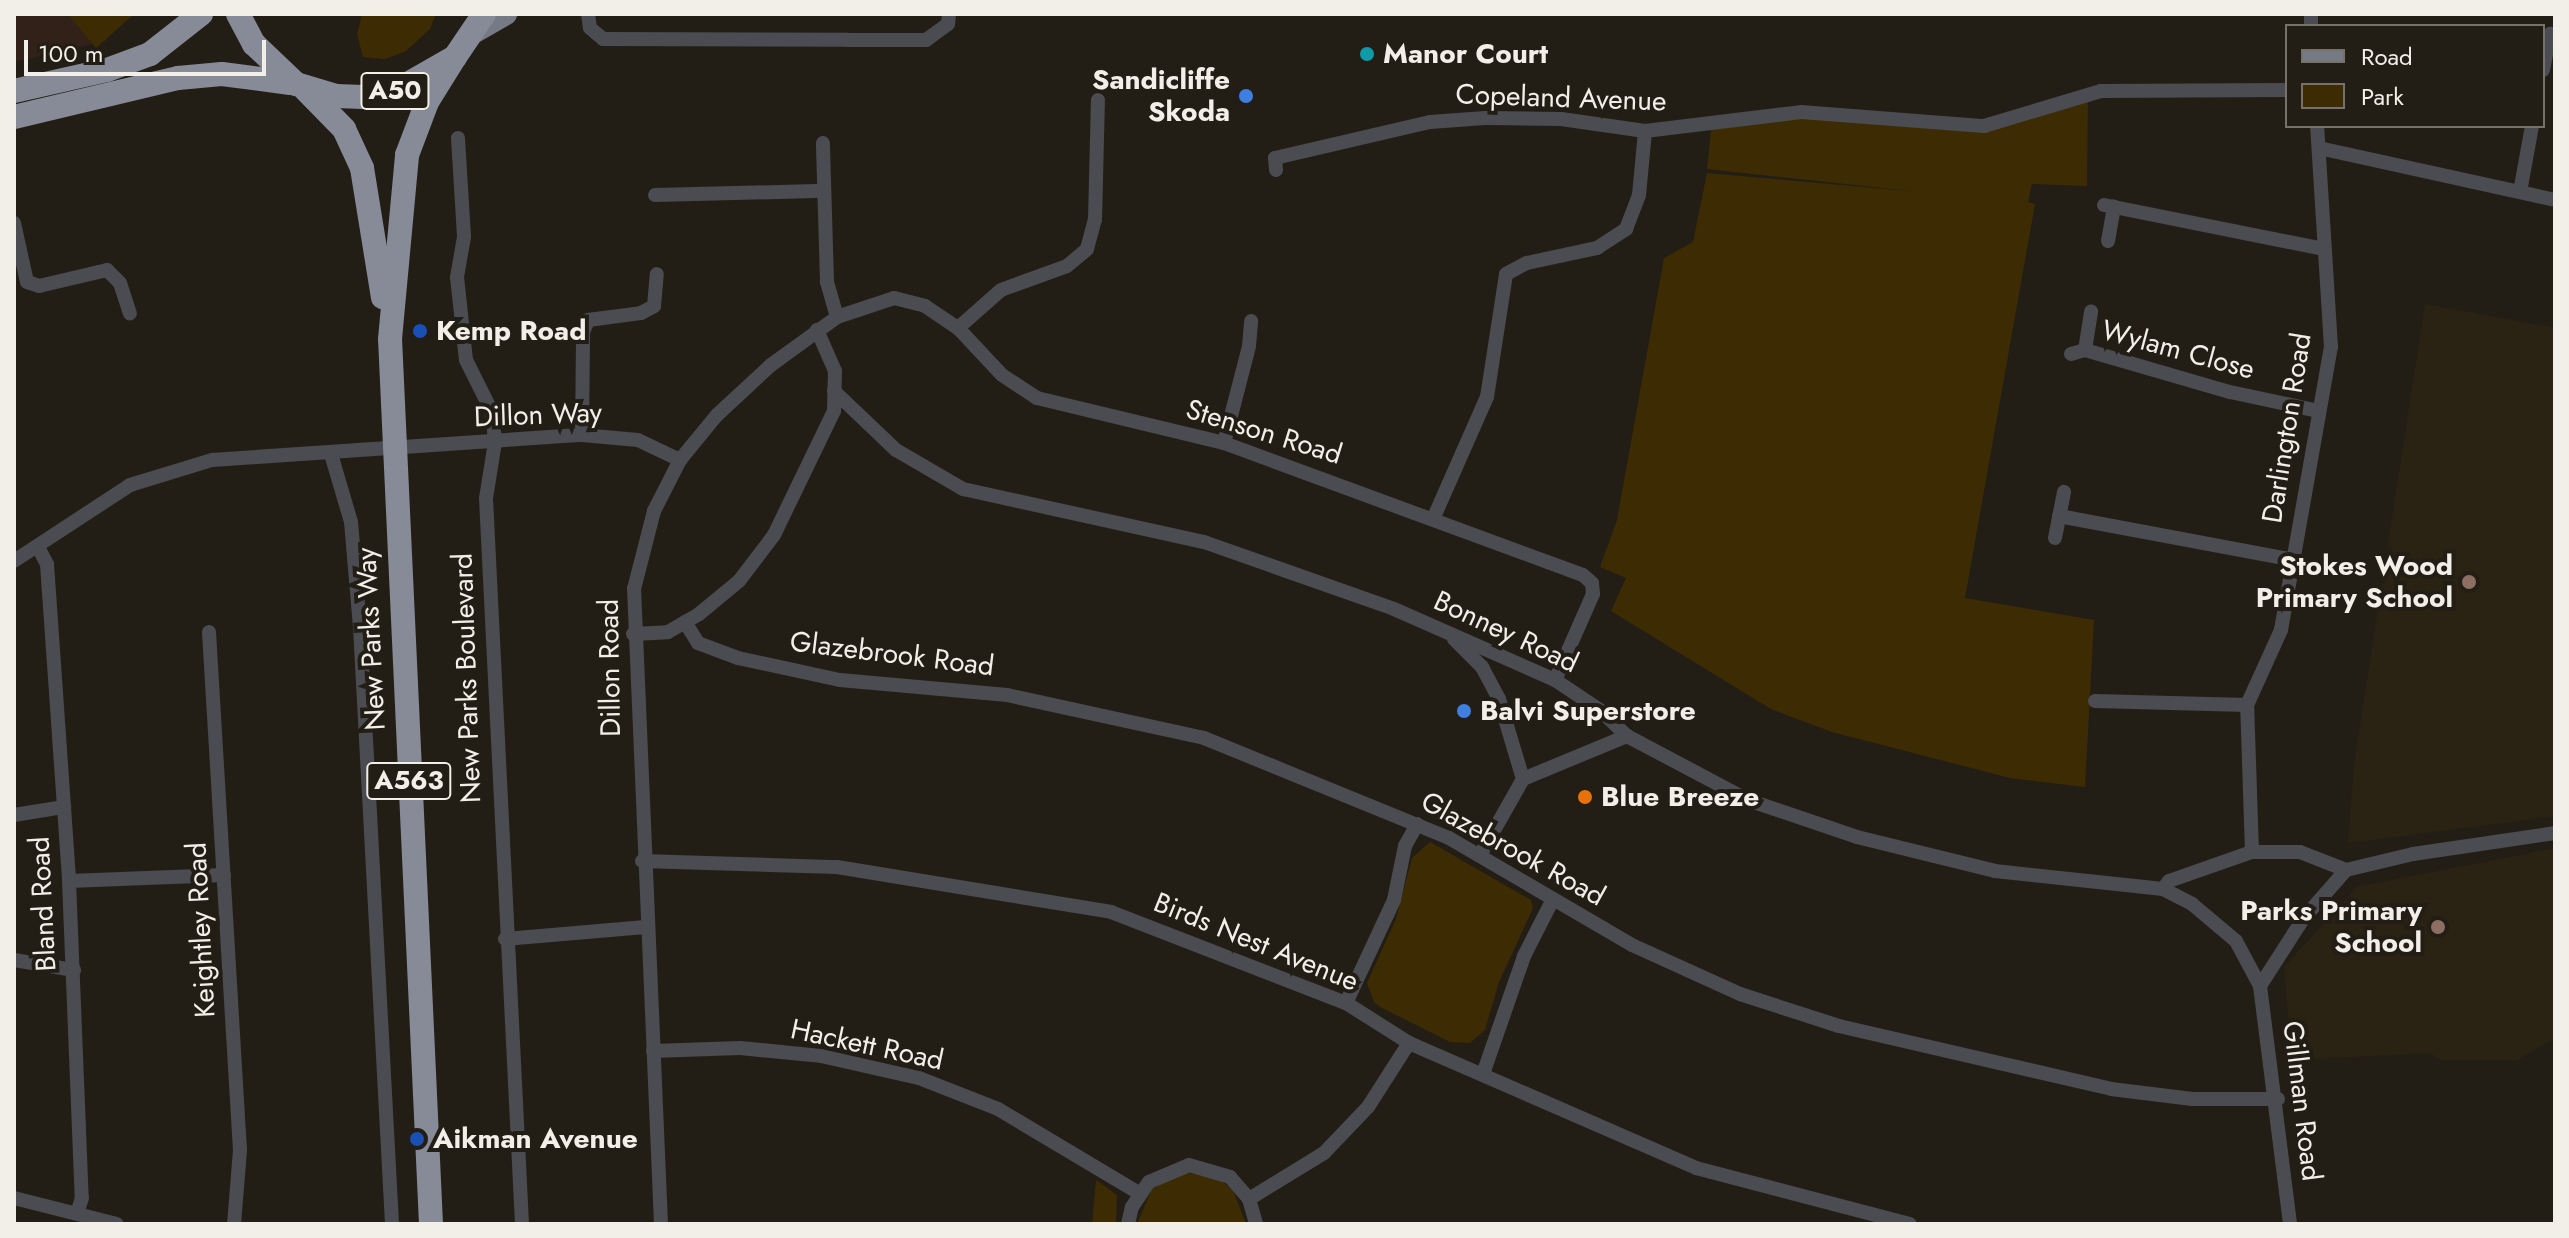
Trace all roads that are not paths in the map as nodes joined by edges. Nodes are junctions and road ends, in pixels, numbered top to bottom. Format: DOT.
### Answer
graph roads {
  1 [pos="201,14"];
  2 [pos="238,14"];
  3 [pos="506,14"];
  4 [pos="588,14"];
  5 [pos="949,14"];
  6 [pos="480,23"];
  7 [pos="2550,34"];
  8 [pos="455,57"];
  9 [pos="2545,60"];
  10 [pos="301,87"];
  11 [pos="2285,90"];
  12 [pos="14,91"];
  13 [pos="1098,100"];
  14 [pos="14,117"];
  15 [pos="2317,128"];
  16 [pos="2532,128"];
  17 [pos="1645,131"];
  18 [pos="458,138"];
  19 [pos="823,143"];
  20 [pos="2319,148"];
  21 [pos="1276,170"];
  22 [pos="824,191"];
  23 [pos="2520,192"];
  24 [pos="655,195"];
  25 [pos="2555,200"];
  26 [pos="14,223"];
  27 [pos="2108,241"];
  28 [pos="2325,249"];
  29 [pos="657,274"];
  30 [pos="2091,311"];
  31 [pos="130,313"];
  32 [pos="837,317"];
  33 [pos="1251,321"];
  34 [pos="958,328"];
  35 [pos="817,330"];
  36 [pos="390,339"];
  37 [pos="834,391"];
  38 [pos="2319,411"];
  39 [pos="582,435"];
  40 [pos="495,442"];
  41 [pos="1224,443"];
  42 [pos="393,451"];
  43 [pos="331,454"];
  44 [pos="680,460"];
  45 [pos="2064,492"];
  46 [pos="2059,516"];
  47 [pos="1434,517"];
  48 [pos="2055,538"];
  49 [pos="39,549"];
  50 [pos="2293,560"];
  51 [pos="14,561"];
  52 [pos="685,622"];
  53 [pos="209,632"];
  54 [pos="1448,633"];
  55 [pos="633,634"];
  56 [pos="1555,680"];
  57 [pos="2095,701"];
  58 [pos="2247,705"];
  59 [pos="1627,736"];
  60 [pos="1523,779"];
  61 [pos="64,807"];
  62 [pos="14,815"];
  63 [pos="1417,824"];
  64 [pos="2555,833"];
  65 [pos="2252,852"];
  66 [pos="1480,855"];
  67 [pos="642,861"];
  68 [pos="2346,870"];
  69 [pos="224,875"];
  70 [pos="69,881"];
  71 [pos="2163,889"];
  72 [pos="1553,899"];
  73 [pos="645,927"];
  74 [pos="505,939"];
  75 [pos="14,960"];
  76 [pos="74,970"];
  77 [pos="2260,986"];
  78 [pos="1346,1003"];
  79 [pos="1409,1043"];
  80 [pos="653,1051"];
  81 [pos="1483,1074"];
  82 [pos="2278,1099"];
  83 [pos="1139,1193"];
  84 [pos="14,1198"];
  85 [pos="1249,1199"];
  86 [pos="78,1210"];
  87 [pos="117,1224"];
  88 [pos="234,1224"];
  89 [pos="392,1224"];
  90 [pos="431,1224"];
  91 [pos="522,1224"];
  92 [pos="661,1224"];
  93 [pos="1128,1224"];
  94 [pos="1256,1224"];
  95 [pos="1910,1224"];
  96 [pos="2290,1224"];
  1 -- 12 [label="highway"];
  2 -- 10 [label="highway, New Parks Way"];
  3 -- 6 [label="main road, A50"];
  4 -- 5 [label="street"];
  6 -- 8 [label="highway, A50"];
  7 -- 9 [label="street"];
  8 -- 10 [label="highway, A50"];
  8 -- 36 [label="highway, New Parks Way / A563"];
  10 -- 14 [label="highway, A50"];
  10 -- 36 [label="highway, New Parks Way / A563"];
  11 -- 17 [label="street, Copeland Avenue"];
  13 -- 34 [label="street"];
  15 -- 20 [label="street, Darlington Road"];
  16 -- 23 [label="street"];
  17 -- 21 [label="street, Copeland Avenue"];
  17 -- 47 [label="street"];
  18 -- 40 [label="street, New Parks Boulevard"];
  19 -- 22 [label="street"];
  20 -- 23 [label="street"];
  20 -- 28 [label="street, Darlington Road"];
  22 -- 24 [label="street"];
  22 -- 32 [label="street"];
  23 -- 25 [label="street"];
  26 -- 31 [label="street"];
  27 -- 28 [label="street"];
  28 -- 38 [label="street, Darlington Road"];
  29 -- 39 [label="street"];
  30 -- 38 [label="street, Wylam Close"];
  32 -- 34 [label="street, Stenson Road"];
  32 -- 35 [label="street, Dillon Road"];
  33 -- 41 [label="street"];
  34 -- 41 [label="street, Stenson Road"];
  35 -- 37 [label="street"];
  35 -- 44 [label="street, Dillon Road"];
  36 -- 42 [label="highway, New Parks Way / A563"];
  37 -- 52 [label="street"];
  37 -- 54 [label="street, Bonney Road"];
  38 -- 50 [label="street, Darlington Road"];
  39 -- 40 [label="street, Dillon Way"];
  39 -- 44 [label="street, Dillon Way"];
  40 -- 42 [label="street, Dillon Way"];
  40 -- 74 [label="street, New Parks Boulevard"];
  41 -- 47 [label="street, Stenson Road"];
  42 -- 43 [label="street"];
  42 -- 90 [label="highway, New Parks Way / A563"];
  43 -- 49 [label="street"];
  43 -- 89 [label="street"];
  44 -- 55 [label="street, Dillon Road"];
  45 -- 46 [label="street"];
  46 -- 48 [label="street"];
  46 -- 50 [label="street"];
  47 -- 56 [label="street, Stenson Road"];
  49 -- 51 [label="street"];
  49 -- 61 [label="street, Bland Road"];
  50 -- 58 [label="street, Darlington Road"];
  52 -- 55 [label="street"];
  52 -- 63 [label="street, Glazebrook Road"];
  53 -- 69 [label="street, Keightley Road"];
  54 -- 56 [label="street, Bonney Road"];
  54 -- 60 [label="street"];
  55 -- 67 [label="street, Dillon Road"];
  56 -- 59 [label="street, Bonney Road"];
  57 -- 58 [label="street"];
  58 -- 65 [label="street, Darlington Road"];
  59 -- 60 [label="street"];
  59 -- 71 [label="street, Bonney Road"];
  60 -- 66 [label="street"];
  61 -- 62 [label="street"];
  61 -- 70 [label="street, Bland Road"];
  63 -- 66 [label="street, Glazebrook Road"];
  63 -- 78 [label="street"];
  64 -- 68 [label="street"];
  65 -- 68 [label="street"];
  65 -- 71 [label="street"];
  66 -- 72 [label="street, Glazebrook Road"];
  67 -- 73 [label="street, Dillon Road"];
  67 -- 78 [label="street, Birds Nest Avenue"];
  68 -- 77 [label="street, Gillman Road"];
  69 -- 70 [label="street"];
  69 -- 88 [label="street, Keightley Road"];
  70 -- 76 [label="street, Bland Road"];
  71 -- 77 [label="street, Gillman Road"];
  72 -- 81 [label="street"];
  72 -- 82 [label="street, Glazebrook Road"];
  73 -- 74 [label="street"];
  73 -- 80 [label="street, Dillon Road"];
  74 -- 91 [label="street, New Parks Boulevard"];
  75 -- 76 [label="street"];
  76 -- 86 [label="street, Bland Road"];
  77 -- 82 [label="street, Gillman Road"];
  78 -- 79 [label="street, Birds Nest Avenue"];
  79 -- 81 [label="street, Birds Nest Avenue"];
  79 -- 85 [label="street"];
  80 -- 83 [label="street, Hackett Road"];
  80 -- 92 [label="street, Dillon Road"];
  81 -- 95 [label="street, Birds Nest Avenue"];
  82 -- 96 [label="street, Gillman Road"];
  83 -- 85 [label="street"];
  83 -- 93 [label="street"];
  84 -- 86 [label="street"];
  85 -- 94 [label="street"];
  86 -- 87 [label="street"];
}
